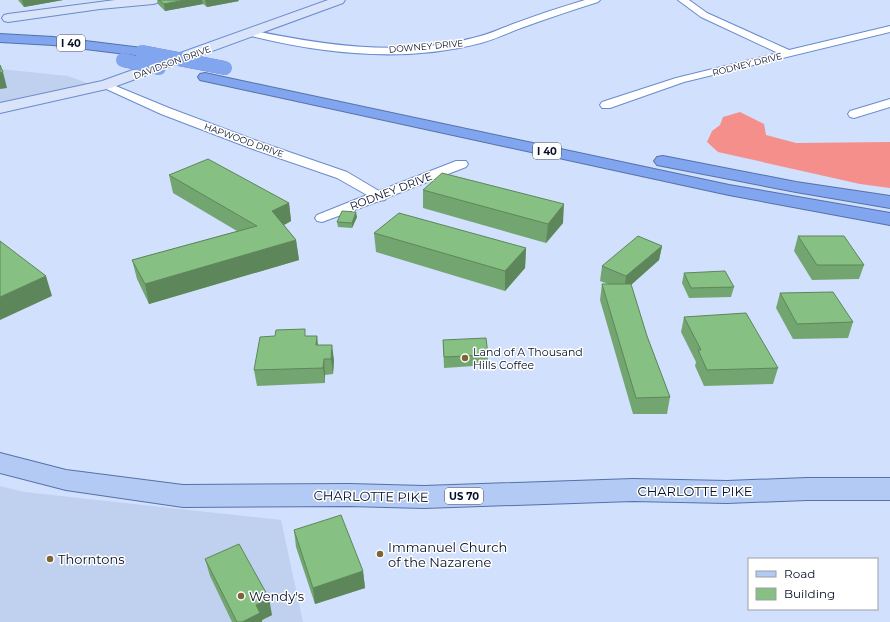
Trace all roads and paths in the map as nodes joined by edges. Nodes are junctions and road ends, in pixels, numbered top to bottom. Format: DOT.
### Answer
graph roads {
  1 [pos="153,0"];
  2 [pos="339,0"];
  3 [pos="595,0"];
  4 [pos="682,0"];
  5 [pos="101,2"];
  6 [pos="8,18"];
  7 [pos="890,29"];
  8 [pos="251,33"];
  9 [pos="0,38"];
  10 [pos="0,46"];
  11 [pos="788,54"];
  12 [pos="106,86"];
  13 [pos="890,103"];
  14 [pos="606,105"];
  15 [pos="0,108"];
  16 [pos="854,114"];
  17 [pos="461,164"];
  18 [pos="380,197"];
  19 [pos="890,202"];
  20 [pos="322,218"];
  21 [pos="890,219"];
  22 [pos="0,463"];
  23 [pos="890,489"];
  1 -- 5 [label="street"];
  2 -- 8 [label="street, DAVIDSON DRIVE"];
  3 -- 8 [label="street, DOWNEY DRIVE"];
  4 -- 11 [label="street"];
  5 -- 6 [label="street"];
  7 -- 11 [label="street, RODNEY DRIVE"];
  8 -- 12 [label="street, DAVIDSON DRIVE"];
  9 -- 19 [label="highway, I 40, bridge"];
  10 -- 21 [label="highway, I 40, bridge"];
  11 -- 14 [label="street, RODNEY DRIVE"];
  12 -- 15 [label="street, DAVIDSON DRIVE"];
  12 -- 18 [label="street, HAPWOOD DRIVE"];
  13 -- 16 [label="street"];
  17 -- 18 [label="street, RODNEY DRIVE"];
  18 -- 20 [label="street, RODNEY DRIVE"];
  22 -- 23 [label="main road, CHARLOTTE PIKE / US 70"];
}
